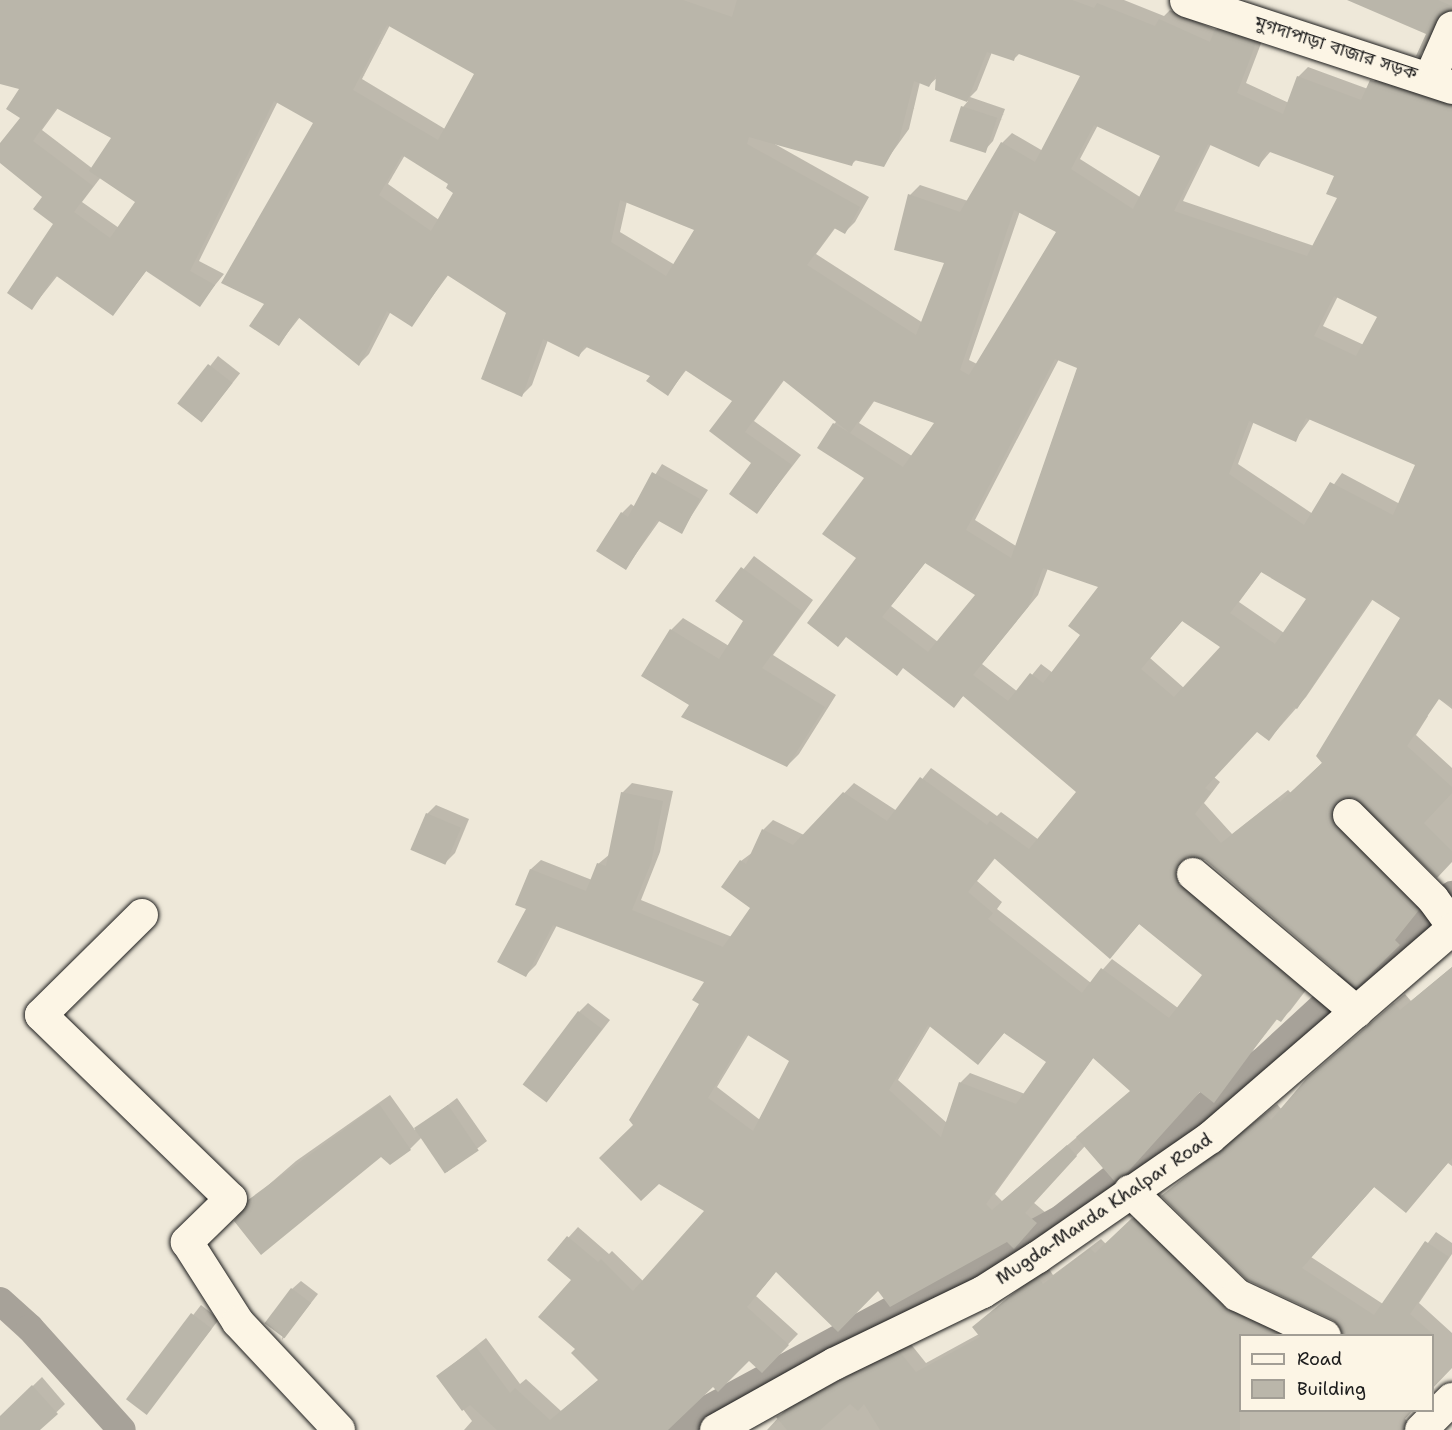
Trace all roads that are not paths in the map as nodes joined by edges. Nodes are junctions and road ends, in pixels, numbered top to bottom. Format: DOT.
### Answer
graph roads {
  1 [pos="1186,0"];
  2 [pos="1452,28"];
  3 [pos="1441,83"];
  4 [pos="1349,815"];
  5 [pos="1193,874"];
  6 [pos="142,915"];
  7 [pos="1446,917"];
  8 [pos="1344,1000"];
  9 [pos="1130,1191"];
  10 [pos="1323,1334"];
  11 [pos="1452,1399"];
  12 [pos="1424,1424"];
  13 [pos="339,1430"];
  14 [pos="716,1430"];
  1 -- 3 [label="street, মুগদাপাড়া বাজার সড়ক"];
  2 -- 3 [label="street"];
  4 -- 7 [label="street"];
  5 -- 8 [label="street"];
  6 -- 13 [label="street"];
  7 -- 8 [label="street, Mugda-Manda Khalpar Road"];
  8 -- 9 [label="street, Mugda-Manda Khalpar Road"];
  9 -- 10 [label="street"];
  9 -- 14 [label="street, Mugda-Manda Khalpar Road"];
  11 -- 12 [label="street"];
}
